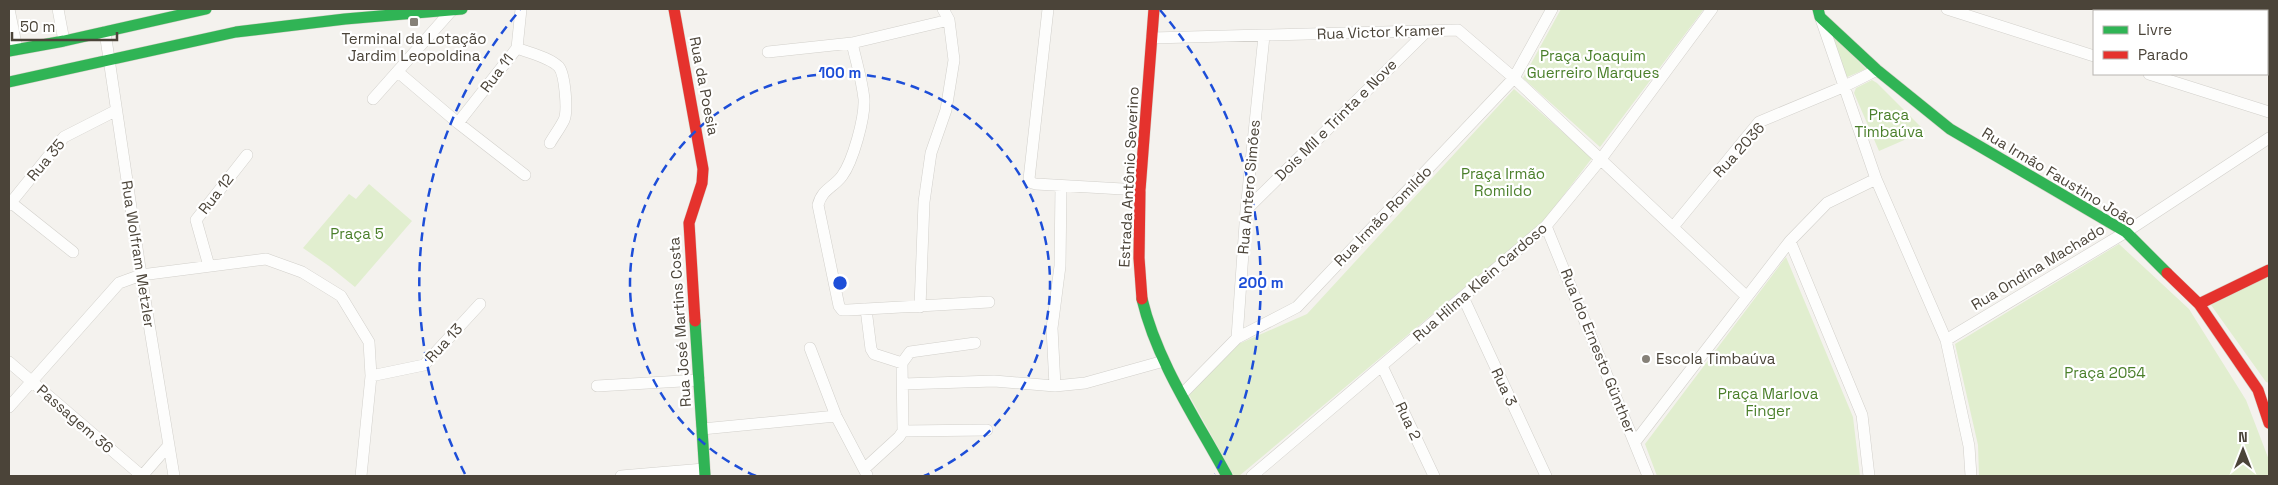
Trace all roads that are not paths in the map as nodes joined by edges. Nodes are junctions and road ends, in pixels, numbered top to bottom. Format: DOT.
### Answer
graph roads {
  1 [pos="9,9"];
  2 [pos="58,9"];
  3 [pos="206,9"];
  4 [pos="457,9"];
  5 [pos="521,9"];
  6 [pos="674,9"];
  7 [pos="943,9"];
  8 [pos="1048,9"];
  9 [pos="1154,9"];
  10 [pos="1552,9"];
  11 [pos="1712,9"];
  12 [pos="1947,9"];
  13 [pos="1819,13"];
  14 [pos="948,20"];
  15 [pos="1427,31"];
  16 [pos="105,32"];
  17 [pos="1264,36"];
  18 [pos="1152,38"];
  19 [pos="64,41"];
  20 [pos="852,43"];
  21 [pos="517,48"];
  22 [pos="13,50"];
  23 [pos="768,52"];
  24 [pos="2093,56"];
  25 [pos="108,60"];
  26 [pos="1877,70"];
  27 [pos="398,72"];
  28 [pos="2152,75"];
  29 [pos="1514,78"];
  30 [pos="9,82"];
  31 [pos="1843,87"];
  32 [pos="373,99"];
  33 [pos="116,111"];
  34 [pos="2269,112"];
  35 [pos="458,123"];
  36 [pos="2269,138"];
  37 [pos="550,143"];
  38 [pos="247,154"];
  39 [pos="1601,159"];
  40 [pos="703,169"];
  41 [pos="525,175"];
  42 [pos="1876,179"];
  43 [pos="1061,186"];
  44 [pos="1140,190"];
  45 [pos="9,203"];
  46 [pos="1246,210"];
  47 [pos="1546,226"];
  48 [pos="1673,227"];
  49 [pos="2126,232"];
  50 [pos="1790,241"];
  51 [pos="73,252"];
  52 [pos="209,266"];
  53 [pos="2269,270"];
  54 [pos="141,275"];
  55 [pos="1746,296"];
  56 [pos="1463,297"];
  57 [pos="989,302"];
  58 [pos="480,304"];
  59 [pos="2199,304"];
  60 [pos="920,306"];
  61 [pos="866,309"];
  62 [pos="1237,338"];
  63 [pos="1946,340"];
  64 [pos="975,343"];
  65 [pos="810,348"];
  66 [pos="1164,361"];
  67 [pos="9,362"];
  68 [pos="902,363"];
  69 [pos="1382,366"];
  70 [pos="371,376"];
  71 [pos="31,380"];
  72 [pos="699,380"];
  73 [pos="903,384"];
  74 [pos="597,386"];
  75 [pos="1055,386"];
  76 [pos="2264,392"];
  77 [pos="1183,393"];
  78 [pos="9,407"];
  79 [pos="836,416"];
  80 [pos="2269,423"];
  81 [pos="702,429"];
  82 [pos="987,430"];
  83 [pos="903,432"];
  84 [pos="1635,442"];
  85 [pos="169,446"];
  86 [pos="704,473"];
  87 [pos="866,473"];
  88 [pos="142,476"];
  89 [pos="174,476"];
  90 [pos="361,476"];
  91 [pos="621,476"];
  92 [pos="1227,476"];
  93 [pos="1252,476"];
  94 [pos="1434,476"];
  95 [pos="1546,476"];
  96 [pos="1648,476"];
  97 [pos="1869,476"];
  98 [pos="1971,476"];
  1 -- 22 [label="street"];
  2 -- 19 [label="street"];
  3 -- 16 [label="street"];
  4 -- 25 [label="street"];
  4 -- 27 [label="street"];
  5 -- 21 [label="street, Rua 11"];
  6 -- 40 [label="street, Rua da Poesia"];
  7 -- 14 [label="street"];
  8 -- 43 [label="street"];
  9 -- 18 [label="street, Estrada Antônio Severino"];
  10 -- 29 [label="street, Rua Irmão Romildo"];
  11 -- 39 [label="street, Rua Hilma Klein Cardoso"];
  12 -- 24 [label="street"];
  13 -- 26 [label="street, Rua Irmão Faustino João"];
  13 -- 31 [label="street"];
  14 -- 20 [label="street"];
  14 -- 60 [label="street"];
  15 -- 17 [label="street, Rua Victor Kramer"];
  15 -- 29 [label="street, Rua Victor Kramer"];
  15 -- 46 [label="street, Dois Mil e Trinta e Nove"];
  16 -- 19 [label="street"];
  16 -- 25 [label="street, Rua Wolfram Metzler"];
  17 -- 18 [label="street, Rua Victor Kramer"];
  17 -- 46 [label="street, Rua Antero Simões"];
  18 -- 44 [label="street, Estrada Antônio Severino"];
  19 -- 22 [label="street"];
  20 -- 23 [label="street"];
  20 -- 61 [label="street"];
  21 -- 35 [label="street, Rua 11"];
  21 -- 37 [label="street"];
  25 -- 30 [label="street"];
  25 -- 33 [label="street, Rua Wolfram Metzler"];
  26 -- 31 [label="street, Rua 2036"];
  26 -- 49 [label="street, Rua Irmão Faustino João"];
  27 -- 32 [label="street"];
  27 -- 35 [label="street"];
  28 -- 34 [label="street"];
  29 -- 39 [label="street, Rua Victor Kramer"];
  29 -- 62 [label="street, Rua Irmão Romildo"];
  31 -- 42 [label="street"];
  31 -- 48 [label="street, Rua 2036"];
  33 -- 45 [label="street, Rua 35"];
  33 -- 54 [label="street, Rua Wolfram Metzler"];
  35 -- 41 [label="street"];
  36 -- 49 [label="street, Rua Ondina Machado"];
  38 -- 52 [label="street, Rua 12"];
  39 -- 47 [label="street, Rua Hilma Klein Cardoso"];
  39 -- 48 [label="street, Rua Victor Kramer"];
  40 -- 72 [label="street, Rua José Martins Costa"];
  42 -- 50 [label="street"];
  42 -- 63 [label="street"];
  43 -- 44 [label="street"];
  43 -- 75 [label="street"];
  44 -- 66 [label="street, Estrada Antônio Severino"];
  45 -- 51 [label="street"];
  46 -- 62 [label="street, Rua Antero Simões"];
  47 -- 56 [label="street, Rua Hilma Klein Cardoso"];
  47 -- 84 [label="street, Rua Ido Ernesto Günther"];
  48 -- 55 [label="street, Rua Victor Kramer"];
  49 -- 59 [label="street, Rua Irmão Faustino João"];
  49 -- 63 [label="street, Rua Ondina Machado"];
  50 -- 55 [label="street"];
  50 -- 97 [label="street"];
  52 -- 54 [label="street"];
  52 -- 70 [label="street"];
  53 -- 59 [label="street"];
  54 -- 71 [label="street"];
  54 -- 85 [label="street, Rua Wolfram Metzler"];
  55 -- 84 [label="street"];
  56 -- 69 [label="street, Rua Hilma Klein Cardoso"];
  56 -- 95 [label="street, Rua 3"];
  57 -- 60 [label="street"];
  58 -- 70 [label="street, Rua 13"];
  59 -- 76 [label="street, Rua Irmão Faustino João"];
  60 -- 61 [label="street"];
  61 -- 68 [label="street"];
  62 -- 77 [label="street, Rua Irmão Romildo"];
  63 -- 98 [label="street"];
  64 -- 68 [label="street"];
  65 -- 79 [label="street"];
  66 -- 75 [label="street"];
  66 -- 77 [label="street, Estrada Antônio Severino"];
  67 -- 71 [label="street, Passagem 36"];
  68 -- 73 [label="street"];
  69 -- 93 [label="street, Rua Hilma Klein Cardoso"];
  69 -- 94 [label="street, Rua 2"];
  70 -- 90 [label="street"];
  71 -- 78 [label="street"];
  71 -- 88 [label="street, Passagem 36"];
  72 -- 74 [label="street"];
  72 -- 81 [label="street, Rua José Martins Costa"];
  73 -- 75 [label="street"];
  73 -- 83 [label="street"];
  76 -- 80 [label="street, Rua Irmão Faustino João"];
  77 -- 92 [label="street, Estrada Antônio Severino"];
  79 -- 81 [label="street"];
  79 -- 87 [label="street"];
  81 -- 86 [label="street, Rua José Martins Costa"];
  82 -- 83 [label="street"];
  83 -- 87 [label="street"];
  84 -- 96 [label="street, Rua Ido Ernesto Günther"];
  85 -- 88 [label="street"];
  85 -- 89 [label="street, Rua Wolfram Metzler"];
  86 -- 91 [label="street"];
}
